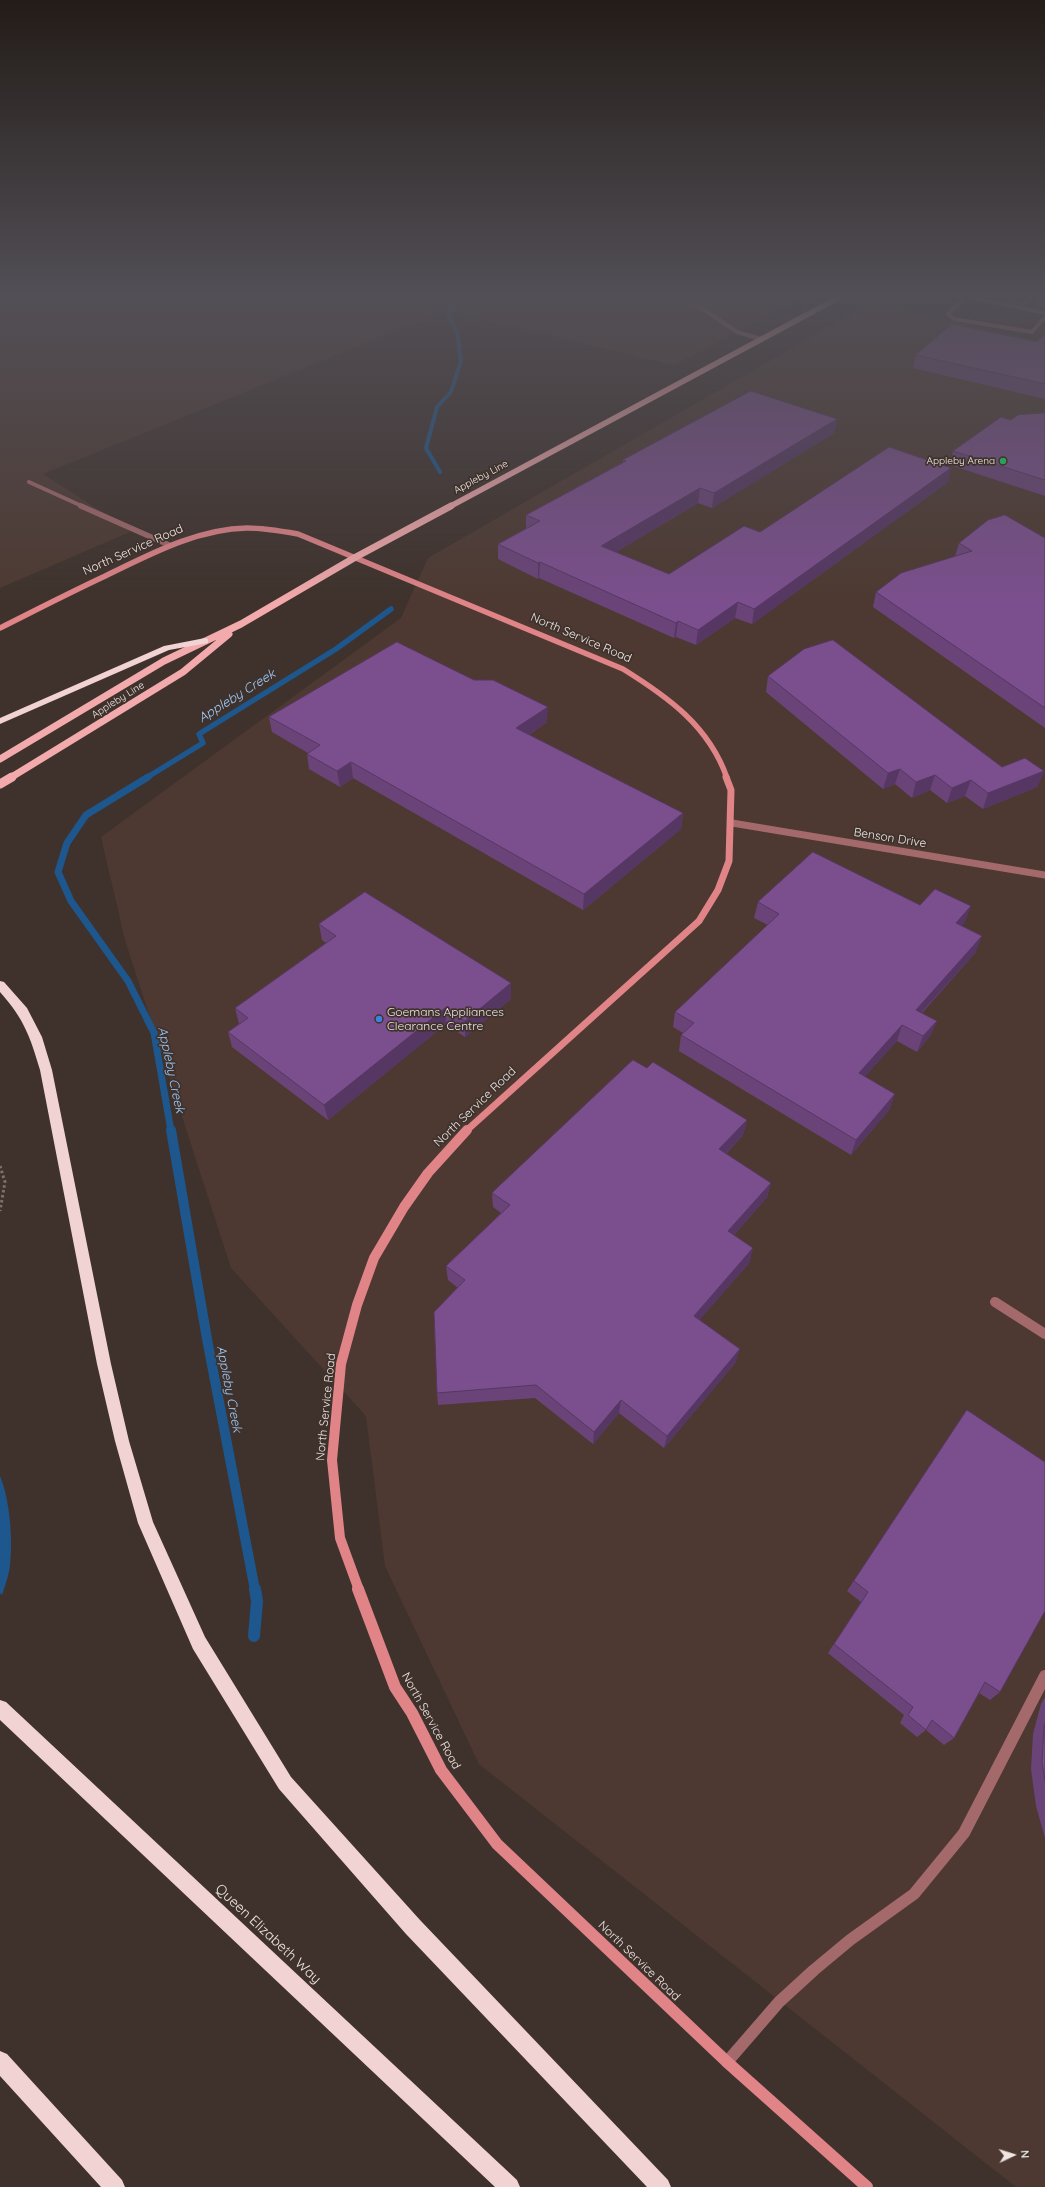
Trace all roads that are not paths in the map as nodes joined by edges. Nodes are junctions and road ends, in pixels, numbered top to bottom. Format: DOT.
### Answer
graph roads {
  1 [pos="647,399"];
  2 [pos="29,482"];
  3 [pos="169,545"];
  4 [pos="354,558"];
  5 [pos="241,624"];
  6 [pos="0,628"];
  7 [pos="206,641"];
  8 [pos="0,721"];
  9 [pos="0,759"];
  10 [pos="0,784"];
  11 [pos="732,823"];
  12 [pos="1045,875"];
  13 [pos="0,985"];
  14 [pos="995,1302"];
  15 [pos="1045,1334"];
  16 [pos="1045,1676"];
  17 [pos="0,1708"];
  18 [pos="0,2061"];
  19 [pos="727,2062"];
  20 [pos="115,2187"];
  21 [pos="510,2187"];
  22 [pos="661,2187"];
  23 [pos="867,2187"];
  1 -- 4 [label="main road, Appleby Line"];
  2 -- 3 [label="street"];
  3 -- 4 [label="street, North Service Road"];
  3 -- 6 [label="street, North Service Road"];
  4 -- 5 [label="main road, Appleby Line"];
  4 -- 11 [label="street, North Service Road"];
  5 -- 7 [label="main road, Appleby Line"];
  5 -- 10 [label="main road, Appleby Line"];
  7 -- 8 [label="highway"];
  7 -- 9 [label="main road, Appleby Line"];
  11 -- 12 [label="street, Benson Drive"];
  11 -- 19 [label="street, North Service Road"];
  13 -- 22 [label="highway"];
  14 -- 15 [label="street"];
  16 -- 19 [label="street"];
  17 -- 21 [label="highway, Queen Elizabeth Way"];
  18 -- 20 [label="highway"];
  19 -- 23 [label="street, North Service Road"];
}
